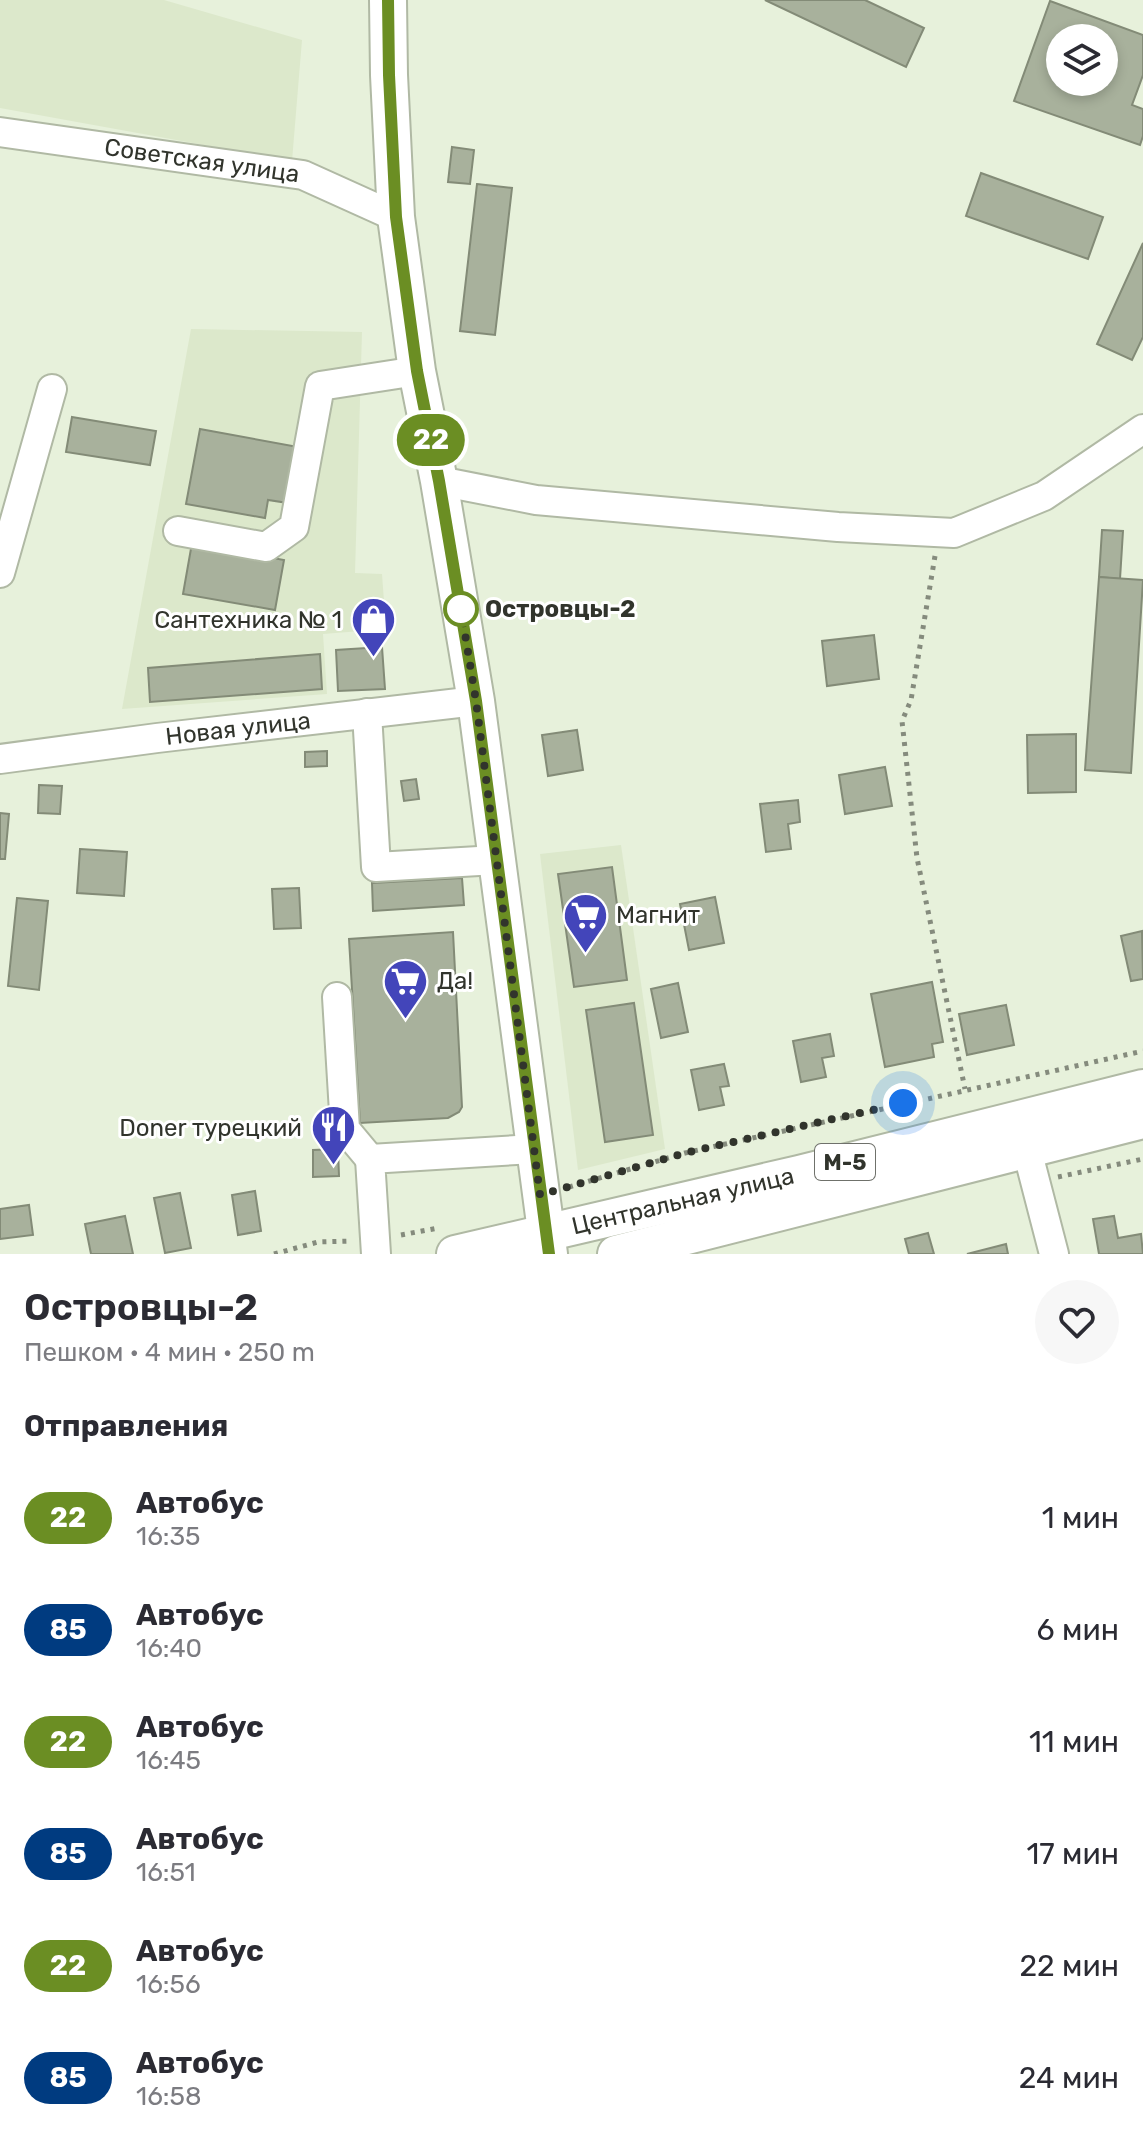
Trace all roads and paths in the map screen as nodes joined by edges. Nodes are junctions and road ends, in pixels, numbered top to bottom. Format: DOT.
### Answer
graph roads {
  1 [pos="388,0"];
  2 [pos="0,132"];
  3 [pos="396,217"];
  4 [pos="417,371"];
  5 [pos="52,389"];
  6 [pos="1143,429"];
  7 [pos="439,481"];
  8 [pos="178,531"];
  9 [pos="940,532"];
  10 [pos="0,573"];
  11 [pos="476,701"];
  12 [pos="367,713"];
  13 [pos="0,759"];
  14 [pos="496,860"];
  15 [pos="337,997"];
  16 [pos="1143,1051"];
  17 [pos="1143,1088"];
  18 [pos="965,1089"];
  19 [pos="1143,1120"];
  20 [pos="534,1149"];
  21 [pos="1027,1150"];
  22 [pos="370,1159"];
  23 [pos="540,1195"];
  24 [pos="446,1241"];
  25 [pos="547,1243"];
  26 [pos="376,1247"];
  27 [pos="274,1254"];
  28 [pos="616,1254"];
  29 [pos="1054,1254"];
  1 -- 3 [label="main road"];
  2 -- 3 [label="street, Советская улица"];
  3 -- 4 [label="main road"];
  4 -- 7 [label="main road"];
  4 -- 8 [label="street"];
  5 -- 10 [label="street"];
  6 -- 9 [label="street"];
  7 -- 9 [label="street"];
  7 -- 11 [label="main road"];
  9 -- 18 [label="path"];
  11 -- 12 [label="street, Новая улица"];
  11 -- 14 [label="main road"];
  12 -- 13 [label="street, Новая улица"];
  12 -- 14 [label="street"];
  14 -- 20 [label="main road"];
  15 -- 22 [label="street"];
  16 -- 18 [label="path"];
  17 -- 25 [label="main road, Центральная улица / М-5"];
  18 -- 23 [label="path"];
  19 -- 21 [label="main road, Центральная улица / М-5"];
  20 -- 22 [label="street"];
  20 -- 23 [label="main road"];
  21 -- 28 [label="main road, Центральная улица / М-5"];
  21 -- 29 [label="street"];
  22 -- 26 [label="street"];
  23 -- 25 [label="main road"];
  24 -- 25 [label="main road, Центральная улица / М-5"];
  24 -- 26 [label="path"];
  26 -- 27 [label="path"];
}
